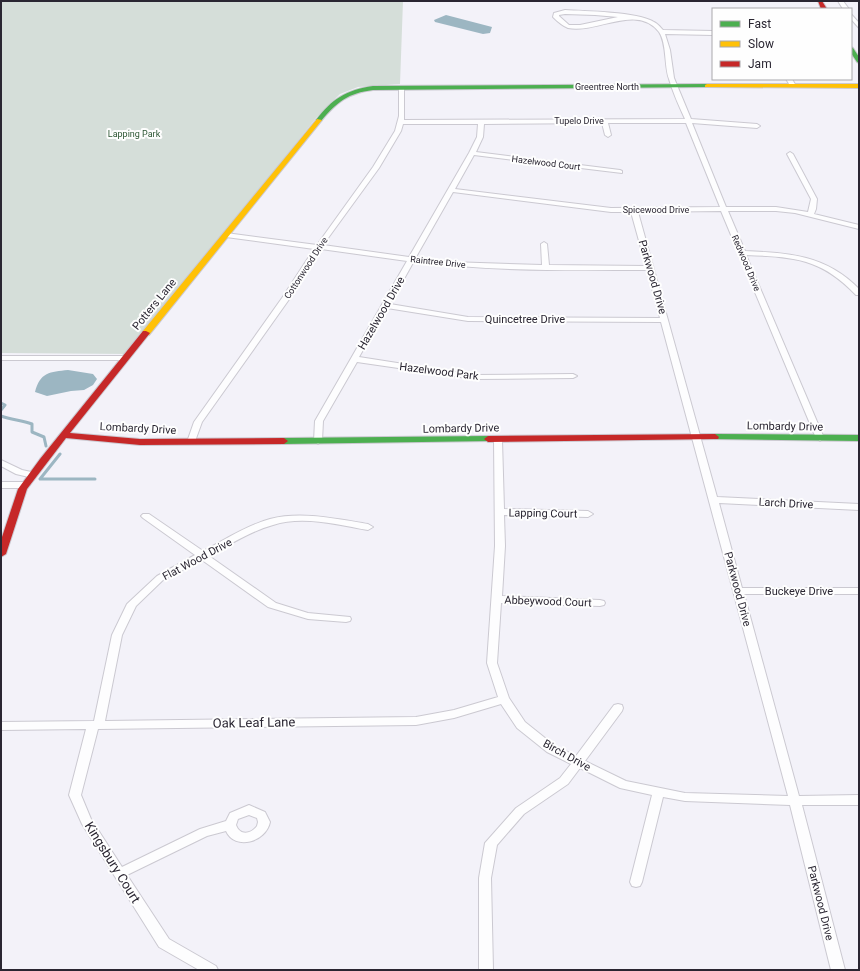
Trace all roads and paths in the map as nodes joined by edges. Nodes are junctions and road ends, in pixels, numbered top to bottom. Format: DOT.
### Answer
graph roads {
  1 [pos="627,17"];
  2 [pos="852,18"];
  3 [pos="858,28"];
  4 [pos="662,32"];
  5 [pos="712,32"];
  6 [pos="852,50"];
  7 [pos="859,61"];
  8 [pos="791,83"];
  9 [pos="859,86"];
  10 [pos="401,87"];
  11 [pos="674,87"];
  12 [pos="355,90"];
  13 [pos="605,121"];
  14 [pos="689,121"];
  15 [pos="400,122"];
  16 [pos="481,122"];
  17 [pos="757,126"];
  18 [pos="608,135"];
  19 [pos="472,153"];
  20 [pos="790,154"];
  21 [pos="620,172"];
  22 [pos="451,190"];
  23 [pos="634,210"];
  24 [pos="724,210"];
  25 [pos="810,215"];
  26 [pos="859,227"];
  27 [pos="226,235"];
  28 [pos="544,244"];
  29 [pos="319,247"];
  30 [pos="742,253"];
  31 [pos="412,259"];
  32 [pos="546,268"];
  33 [pos="651,268"];
  34 [pos="859,293"];
  35 [pos="385,305"];
  36 [pos="665,320"];
  37 [pos="1,358"];
  38 [pos="125,358"];
  39 [pos="354,359"];
  40 [pos="573,376"];
  41 [pos="64,435"];
  42 [pos="697,437"];
  43 [pos="820,438"];
  44 [pos="859,438"];
  45 [pos="498,440"];
  46 [pos="318,441"];
  47 [pos="191,442"];
  48 [pos="1,463"];
  49 [pos="33,475"];
  50 [pos="1,485"];
  51 [pos="26,485"];
  52 [pos="713,500"];
  53 [pos="859,507"];
  54 [pos="499,512"];
  55 [pos="588,514"];
  56 [pos="146,516"];
  57 [pos="368,527"];
  58 [pos="1,554"];
  59 [pos="203,556"];
  60 [pos="738,591"];
  61 [pos="859,591"];
  62 [pos="496,599"];
  63 [pos="600,603"];
  64 [pos="346,619"];
  65 [pos="504,699"];
  66 [pos="618,708"];
  67 [pos="96,725"];
  68 [pos="1,726"];
  69 [pos="578,762"];
  70 [pos="658,792"];
  71 [pos="859,800"];
  72 [pos="794,801"];
  73 [pos="230,825"];
  74 [pos="120,874"];
  75 [pos="636,882"];
  76 [pos="211,970"];
  77 [pos="486,970"];
  78 [pos="838,970"];
  1 -- 1 [label="street"];
  1 -- 4 [label="street"];
  2 -- 3 [label="street"];
  4 -- 5 [label="street"];
  4 -- 11 [label="street, Redwood Drive"];
  6 -- 7 [label="main road"];
  8 -- 9 [label="main road, Greentree North"];
  8 -- 11 [label="main road, Greentree North"];
  10 -- 11 [label="main road, Greentree North"];
  10 -- 12 [label="main road, Greentree North"];
  10 -- 15 [label="street, Cottonwood Drive"];
  11 -- 14 [label="street, Redwood Drive"];
  12 -- 27 [label="main road, Potters Lane"];
  13 -- 14 [label="street, Tupelo Drive"];
  13 -- 16 [label="street, Tupelo Drive"];
  13 -- 18 [label="street"];
  14 -- 17 [label="street, Tupelo Drive"];
  14 -- 24 [label="street, Redwood Drive"];
  15 -- 16 [label="street, Tupelo Drive"];
  15 -- 29 [label="street, Cottonwood Drive"];
  16 -- 19 [label="street, Hazelwood Drive"];
  19 -- 21 [label="street, Hazelwood Court"];
  19 -- 22 [label="street, Hazelwood Drive"];
  20 -- 25 [label="street"];
  22 -- 23 [label="street, Spicewood Drive"];
  22 -- 31 [label="street, Hazelwood Drive"];
  23 -- 24 [label="street, Spicewood Drive"];
  23 -- 33 [label="street, Parkwood Drive"];
  24 -- 25 [label="street, Spicewood Drive"];
  24 -- 30 [label="street, Redwood Drive"];
  25 -- 26 [label="street, Spicewood Drive"];
  27 -- 29 [label="street, Raintree Drive"];
  27 -- 38 [label="main road, Potters Lane"];
  28 -- 32 [label="street"];
  29 -- 31 [label="street, Raintree Drive"];
  29 -- 47 [label="street, Cottonwood Drive"];
  30 -- 34 [label="street"];
  30 -- 43 [label="street, Redwood Drive"];
  31 -- 32 [label="street, Raintree Drive"];
  31 -- 35 [label="street, Hazelwood Drive"];
  32 -- 33 [label="street, Raintree Drive"];
  33 -- 36 [label="street, Parkwood Drive"];
  35 -- 36 [label="street, Quincetree Drive"];
  35 -- 39 [label="street, Hazelwood Drive"];
  36 -- 42 [label="street, Parkwood Drive"];
  37 -- 38 [label="street"];
  38 -- 41 [label="main road, Potters Lane"];
  39 -- 40 [label="street, Hazelwood Park"];
  39 -- 46 [label="street, Hazelwood Drive"];
  41 -- 47 [label="main road, Lombardy Drive"];
  41 -- 49 [label="main road, Potters Lane"];
  42 -- 43 [label="main road, Lombardy Drive"];
  42 -- 45 [label="main road, Lombardy Drive"];
  42 -- 52 [label="street, Parkwood Drive"];
  43 -- 44 [label="main road, Lombardy Drive"];
  45 -- 46 [label="main road, Lombardy Drive"];
  45 -- 54 [label="street, Birch Drive"];
  46 -- 47 [label="main road, Lombardy Drive"];
  48 -- 49 [label="street"];
  49 -- 51 [label="main road, Potters Lane"];
  50 -- 51 [label="street"];
  51 -- 58 [label="main road, Potters Lane"];
  52 -- 53 [label="street, Larch Drive"];
  52 -- 60 [label="street, Parkwood Drive"];
  54 -- 55 [label="street, Lapping Court"];
  54 -- 62 [label="street, Birch Drive"];
  56 -- 59 [label="street"];
  57 -- 59 [label="street, Flat Wood Drive"];
  59 -- 64 [label="street"];
  59 -- 67 [label="street, Flat Wood Drive"];
  60 -- 61 [label="street, Buckeye Drive"];
  60 -- 72 [label="street, Parkwood Drive"];
  62 -- 63 [label="street, Abbeywood Court"];
  62 -- 65 [label="street, Birch Drive"];
  65 -- 67 [label="street, Oak Leaf Lane"];
  65 -- 69 [label="street, Birch Drive"];
  66 -- 69 [label="street"];
  67 -- 68 [label="street, Oak Leaf Lane"];
  67 -- 74 [label="street, Kingsbury Court"];
  69 -- 70 [label="street, Birch Drive"];
  69 -- 77 [label="street"];
  70 -- 72 [label="street, Birch Drive"];
  70 -- 75 [label="street"];
  71 -- 72 [label="street, Birch Drive"];
  72 -- 78 [label="street, Parkwood Drive"];
  73 -- 74 [label="street"];
  74 -- 76 [label="street, Kingsbury Court"];
}
